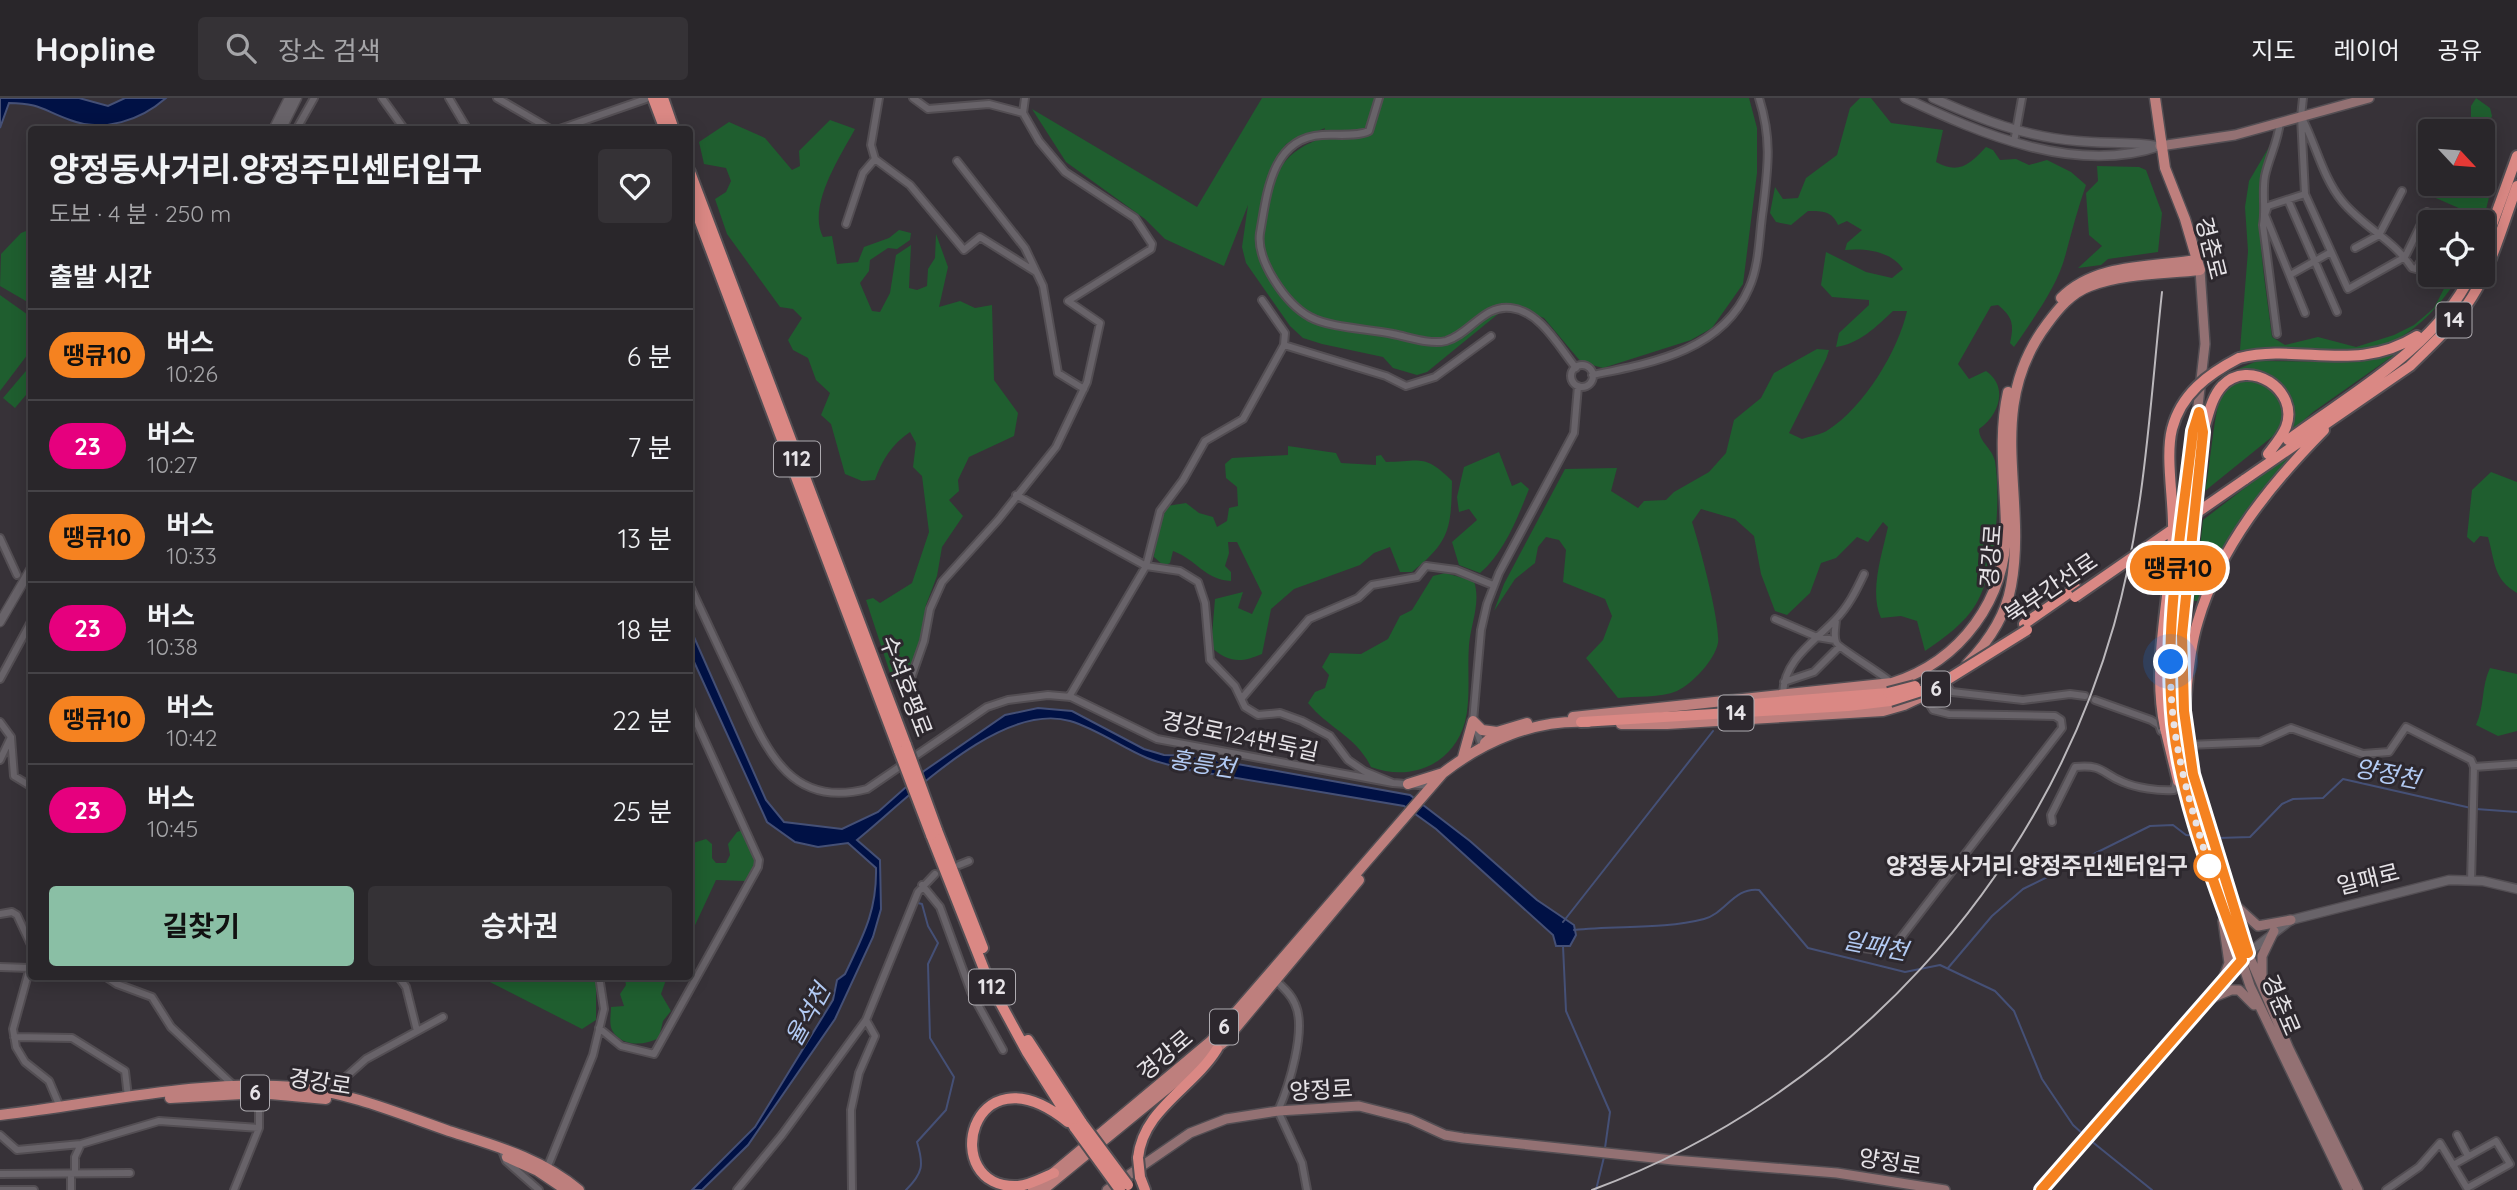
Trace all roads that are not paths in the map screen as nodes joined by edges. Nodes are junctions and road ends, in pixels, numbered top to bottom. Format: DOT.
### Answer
graph roads {
  1 [pos="289,98"];
  2 [pos="297,98"];
  3 [pos="314,98"];
  4 [pos="382,98"];
  5 [pos="449,98"];
  6 [pos="498,98"];
  7 [pos="663,98"];
  8 [pos="879,98"];
  9 [pos="913,98"];
  10 [pos="1026,98"];
  11 [pos="1379,98"];
  12 [pos="1759,98"];
  13 [pos="1905,98"];
  14 [pos="1933,98"];
  15 [pos="2022,98"];
  16 [pos="2155,98"];
  17 [pos="2303,98"];
  18 [pos="2369,98"];
  19 [pos="649,99"];
  20 [pos="931,99"];
  21 [pos="928,109"];
  22 [pos="1023,113"];
  23 [pos="2301,117"];
  24 [pos="2280,122"];
  25 [pos="275,126"];
  26 [pos="283,126"];
  27 [pos="298,126"];
  28 [pos="402,126"];
  29 [pos="466,126"];
  30 [pos="547,126"];
  31 [pos="566,126"];
  32 [pos="663,126"];
  33 [pos="673,126"];
  34 [pos="2017,132"];
  35 [pos="2014,142"];
  36 [pos="2160,146"];
  37 [pos="2517,156"];
  38 [pos="875,159"];
  39 [pos="957,161"];
  40 [pos="693,180"];
  41 [pos="2517,186"];
  42 [pos="2402,191"];
  43 [pos="2305,194"];
  44 [pos="2288,200"];
  45 [pos="693,203"];
  46 [pos="2265,215"];
  47 [pos="2495,217"];
  48 [pos="846,224"];
  49 [pos="2418,230"];
  50 [pos="2378,235"];
  51 [pos="2355,248"];
  52 [pos="2331,252"];
  53 [pos="2405,257"];
  54 [pos="2315,261"];
  55 [pos="2199,265"];
  56 [pos="2418,266"];
  57 [pos="1036,272"];
  58 [pos="2290,275"];
  59 [pos="2463,287"];
  60 [pos="1262,300"];
  61 [pos="2337,312"];
  62 [pos="2305,313"];
  63 [pos="2438,324"];
  64 [pos="2277,334"];
  65 [pos="1491,336"];
  66 [pos="1284,345"];
  67 [pos="1576,368"];
  68 [pos="1592,375"];
  69 [pos="1578,386"];
  70 [pos="1084,389"];
  71 [pos="2199,412"];
  72 [pos="2339,414"];
  73 [pos="2203,432"];
  74 [pos="2268,454"];
  75 [pos="2244,475"];
  76 [pos="1016,495"];
  77 [pos="0,538"];
  78 [pos="1146,566"];
  79 [pos="28,574"];
  80 [pos="17,575"];
  81 [pos="1864,575"];
  82 [pos="28,584"];
  83 [pos="1493,585"];
  84 [pos="693,592"];
  85 [pos="1994,592"];
  86 [pos="2006,603"];
  87 [pos="1775,619"];
  88 [pos="1836,619"];
  89 [pos="1978,621"];
  90 [pos="0,622"];
  91 [pos="1995,625"];
  92 [pos="28,627"];
  93 [pos="0,632"];
  94 [pos="1817,637"];
  95 [pos="1835,640"];
  96 [pos="1839,647"];
  97 [pos="0,679"];
  98 [pos="910,681"];
  99 [pos="1945,683"];
  100 [pos="1784,687"];
  101 [pos="1890,692"];
  102 [pos="1924,695"];
  103 [pos="1069,696"];
  104 [pos="2085,696"];
  105 [pos="1242,698"];
  106 [pos="2095,700"];
  107 [pos="1903,705"];
  108 [pos="2184,711"];
  109 [pos="693,715"];
  110 [pos="1581,719"];
  111 [pos="1473,721"];
  112 [pos="0,722"];
  113 [pos="1497,732"];
  114 [pos="11,737"];
  115 [pos="2188,745"];
  116 [pos="1482,746"];
  117 [pos="903,748"];
  118 [pos="1463,757"];
  119 [pos="0,760"];
  120 [pos="2517,764"];
  121 [pos="2474,767"];
  122 [pos="1443,773"];
  123 [pos="1393,783"];
  124 [pos="1408,784"];
  125 [pos="2181,784"];
  126 [pos="28,785"];
  127 [pos="1431,786"];
  128 [pos="2052,822"];
  129 [pos="969,860"];
  130 [pos="959,864"];
  131 [pos="935,874"];
  132 [pos="2471,881"];
  133 [pos="922,885"];
  134 [pos="2517,889"];
  135 [pos="2219,895"];
  136 [pos="2231,901"];
  137 [pos="0,914"];
  138 [pos="2291,920"];
  139 [pos="2274,931"];
  140 [pos="28,938"];
  141 [pos="1856,947"];
  142 [pos="2245,956"];
  143 [pos="28,964"];
  144 [pos="0,967"];
  145 [pos="28,972"];
  146 [pos="1273,978"];
  147 [pos="111,980"];
  148 [pos="401,980"];
  149 [pos="600,980"];
  150 [pos="2222,982"];
  151 [pos="2263,988"];
  152 [pos="2209,999"];
  153 [pos="2262,1015"];
  154 [pos="443,1017"];
  155 [pos="866,1020"];
  156 [pos="599,1028"];
  157 [pos="417,1031"];
  158 [pos="15,1037"];
  159 [pos="1217,1049"];
  160 [pos="1003,1050"];
  161 [pos="233,1085"];
  162 [pos="259,1090"];
  163 [pos="328,1093"];
  164 [pos="128,1097"];
  165 [pos="60,1107"];
  166 [pos="1278,1111"];
  167 [pos="0,1115"];
  168 [pos="0,1121"];
  169 [pos="1079,1126"];
  170 [pos="259,1128"];
  171 [pos="0,1135"];
  172 [pos="2457,1135"];
  173 [pos="80,1144"];
  174 [pos="502,1151"];
  175 [pos="2468,1156"];
  176 [pos="2453,1165"];
  177 [pos="548,1166"];
  178 [pos="130,1173"];
  179 [pos="1054,1173"];
  180 [pos="0,1174"];
  181 [pos="73,1174"];
  182 [pos="1126,1188"];
  183 [pos="0,1190"];
  184 [pos="34,1190"];
  185 [pos="71,1190"];
  186 [pos="234,1190"];
  187 [pos="538,1190"];
  188 [pos="566,1190"];
  189 [pos="579,1190"];
  190 [pos="737,1190"];
  191 [pos="852,1190"];
  192 [pos="1032,1190"];
  193 [pos="1043,1190"];
  194 [pos="1107,1190"];
  195 [pos="1146,1190"];
  196 [pos="1307,1190"];
  197 [pos="1944,1190"];
  198 [pos="2040,1190"];
  199 [pos="2348,1190"];
  200 [pos="2358,1190"];
  201 [pos="2386,1190"];
  1 -- 25 [label="street"];
  2 -- 26 [label="street"];
  3 -- 27 [label="street"];
  4 -- 28 [label="street"];
  5 -- 29 [label="street"];
  6 -- 30 [label="street"];
  7 -- 33 [label="highway"];
  8 -- 38 [label="street"];
  9 -- 21 [label="street"];
  10 -- 22 [label="street"];
  11 -- 67 [label="street"];
  12 -- 68 [label="street"];
  13 -- 35 [label="street"];
  14 -- 34 [label="street"];
  15 -- 34 [label="street"];
  16 -- 36 [label="main road, 경춘로"];
  17 -- 23 [label="street"];
  18 -- 23 [label="main road"];
  19 -- 31 [label="street"];
  19 -- 32 [label="highway"];
  20 -- 21 [label="street"];
  21 -- 22 [label="street"];
  22 -- 70 [label="street"];
  23 -- 24 [label="main road"];
  23 -- 43 [label="street"];
  23 -- 50 [label="street"];
  24 -- 36 [label="main road"];
  24 -- 46 [label="street"];
  34 -- 35 [label="street"];
  34 -- 36 [label="street"];
  35 -- 36 [label="street"];
  36 -- 55 [label="main road, 경춘로"];
  37 -- 47 [label="highway"];
  38 -- 48 [label="street"];
  38 -- 57 [label="street"];
  39 -- 57 [label="street"];
  40 -- 117 [label="highway, 수석호평로 / 112"];
  41 -- 72 [label="highway, 북부간선로 / 14"];
  42 -- 50 [label="street"];
  43 -- 44 [label="street"];
  43 -- 52 [label="street"];
  44 -- 46 [label="street"];
  44 -- 54 [label="street"];
  45 -- 117 [label="highway, 수석호평로 / 112"];
  46 -- 58 [label="street"];
  46 -- 64 [label="street"];
  49 -- 53 [label="street"];
  50 -- 51 [label="street"];
  50 -- 53 [label="street"];
  52 -- 53 [label="street"];
  52 -- 54 [label="street"];
  53 -- 56 [label="street"];
  54 -- 58 [label="street"];
  54 -- 61 [label="street"];
  55 -- 71 [label="main road, 경춘로"];
  55 -- 85 [label="main road, 경강로 / 6"];
  55 -- 86 [label="main road, 경강로 / 6"];
  57 -- 70 [label="street"];
  58 -- 62 [label="street"];
  59 -- 63 [label="highway, 북부간선로 / 14"];
  60 -- 66 [label="street"];
  63 -- 74 [label="highway, 북부간선로 / 14"];
  63 -- 125 [label="highway, bridge"];
  65 -- 66 [label="street"];
  66 -- 78 [label="street"];
  67 -- 68 [label="street"];
  67 -- 69 [label="street"];
  68 -- 69 [label="street"];
  69 -- 83 [label="street"];
  70 -- 76 [label="street"];
  71 -- 73 [label="main road, 경춘로"];
  71 -- 125 [label="main road, 경춘로"];
  72 -- 75 [label="highway, 북부간선로 / 14"];
  72 -- 108 [label="highway"];
  73 -- 74 [label="highway"];
  73 -- 108 [label="main road, 경춘로"];
  74 -- 75 [label="highway, 북부간선로 / 14"];
  75 -- 101 [label="highway, 북부간선로 / 14, bridge"];
  76 -- 78 [label="street"];
  76 -- 98 [label="street"];
  77 -- 80 [label="street"];
  78 -- 103 [label="street"];
  78 -- 105 [label="street"];
  79 -- 90 [label="street"];
  81 -- 88 [label="street"];
  82 -- 93 [label="street"];
  83 -- 105 [label="street"];
  83 -- 111 [label="street"];
  84 -- 103 [label="street, 경강로124번둑길"];
  85 -- 86 [label="main road"];
  85 -- 89 [label="main road, 경강로 / 6"];
  86 -- 91 [label="main road, 경강로 / 6"];
  87 -- 94 [label="street"];
  88 -- 94 [label="street"];
  88 -- 95 [label="street"];
  89 -- 91 [label="main road"];
  89 -- 101 [label="main road, 경강로 / 6"];
  91 -- 99 [label="main road, 경강로 / 6"];
  92 -- 97 [label="street"];
  94 -- 95 [label="street"];
  94 -- 100 [label="street"];
  95 -- 96 [label="street"];
  96 -- 100 [label="street"];
  96 -- 101 [label="street"];
  99 -- 102 [label="main road, 경강로 / 6"];
  99 -- 104 [label="street"];
  100 -- 101 [label="main road, 경강로 / 6"];
  100 -- 110 [label="main road, 경강로 / 6"];
  101 -- 107 [label="main road"];
  101 -- 110 [label="highway, 북부간선로 / 14"];
  102 -- 107 [label="main road, 경강로 / 6"];
  102 -- 141 [label="street"];
  103 -- 123 [label="street, 경강로124번둑길"];
  105 -- 123 [label="street"];
  106 -- 125 [label="street"];
  107 -- 110 [label="main road, 경강로 / 6"];
  108 -- 115 [label="main road, 경춘로"];
  109 -- 156 [label="street"];
  110 -- 113 [label="main road, 경강로 / 6"];
  110 -- 116 [label="main road, 경강로 / 6"];
  111 -- 113 [label="main road"];
  111 -- 116 [label="street"];
  111 -- 118 [label="main road"];
  112 -- 114 [label="street"];
  113 -- 116 [label="main road, 경강로 / 6"];
  114 -- 119 [label="street"];
  114 -- 126 [label="street"];
  115 -- 121 [label="street"];
  115 -- 136 [label="main road, 경춘로"];
  116 -- 118 [label="main road, 경강로 / 6"];
  117 -- 169 [label="highway, 수석호평로 / 112, bridge"];
  118 -- 122 [label="main road, 경강로 / 6"];
  120 -- 121 [label="street"];
  121 -- 132 [label="street"];
  122 -- 124 [label="main road"];
  122 -- 127 [label="main road, 경강로 / 6"];
  123 -- 124 [label="street"];
  124 -- 127 [label="street"];
  125 -- 128 [label="street"];
  125 -- 135 [label="main road, 경춘로"];
  127 -- 146 [label="main road, 경강로 / 6"];
  129 -- 130 [label="street"];
  131 -- 133 [label="street"];
  132 -- 134 [label="street, 일패로"];
  132 -- 138 [label="street, 일패로"];
  133 -- 155 [label="street"];
  133 -- 160 [label="street"];
  135 -- 142 [label="main road, 경춘로"];
  135 -- 150 [label="main road"];
  136 -- 138 [label="main road"];
  136 -- 142 [label="main road, 경춘로"];
  137 -- 140 [label="street"];
  138 -- 139 [label="street, 일패로"];
  139 -- 142 [label="street, 일패로"];
  139 -- 151 [label="main road"];
  142 -- 150 [label="street, 일패로"];
  142 -- 151 [label="main road, 경춘로"];
  142 -- 153 [label="main road, 경춘로"];
  143 -- 144 [label="street"];
  145 -- 158 [label="street"];
  146 -- 159 [label="main road, 경강로 / 6"];
  146 -- 166 [label="street"];
  146 -- 179 [label="main road, 경강로 / 6"];
  147 -- 161 [label="street"];
  148 -- 157 [label="street"];
  149 -- 156 [label="street"];
  150 -- 152 [label="street, 일패로"];
  151 -- 200 [label="main road, 경춘로"];
  152 -- 153 [label="main road"];
  152 -- 198 [label="street, 일패로"];
  153 -- 199 [label="main road, 경춘로"];
  154 -- 157 [label="street"];
  155 -- 190 [label="street"];
  155 -- 191 [label="street"];
  156 -- 177 [label="street"];
  157 -- 163 [label="street"];
  158 -- 164 [label="street"];
  158 -- 165 [label="street"];
  159 -- 193 [label="main road, 경강로 / 6"];
  159 -- 195 [label="highway, bridge"];
  161 -- 162 [label="main road, 경강로 / 6"];
  161 -- 164 [label="main road, 경강로 / 6"];
  162 -- 163 [label="main road, 경강로 / 6"];
  162 -- 168 [label="main road, 경강로 / 6"];
  162 -- 170 [label="street"];
  162 -- 174 [label="main road, 경강로 / 6"];
  163 -- 174 [label="main road, 경강로 / 6"];
  164 -- 165 [label="main road, 경강로 / 6"];
  165 -- 167 [label="main road, 경강로 / 6"];
  166 -- 194 [label="main road, 양정로"];
  166 -- 196 [label="street"];
  166 -- 197 [label="main road, 양정로"];
  169 -- 179 [label="highway"];
  169 -- 182 [label="highway, 수석호평로 / 112, bridge"];
  170 -- 173 [label="street"];
  170 -- 186 [label="street"];
  171 -- 173 [label="street"];
  172 -- 175 [label="street"];
  173 -- 181 [label="street"];
  174 -- 177 [label="main road, 경강로 / 6"];
  174 -- 187 [label="street, 경강로"];
  174 -- 188 [label="main road, 경강로 / 6"];
  175 -- 176 [label="street"];
  175 -- 176 [label="street"];
  176 -- 201 [label="street"];
  177 -- 189 [label="main road, 경강로 / 6"];
  178 -- 181 [label="street"];
  179 -- 192 [label="main road, 경강로 / 6"];
  180 -- 181 [label="street"];
  181 -- 185 [label="street"];
  183 -- 184 [label="street"];
}
